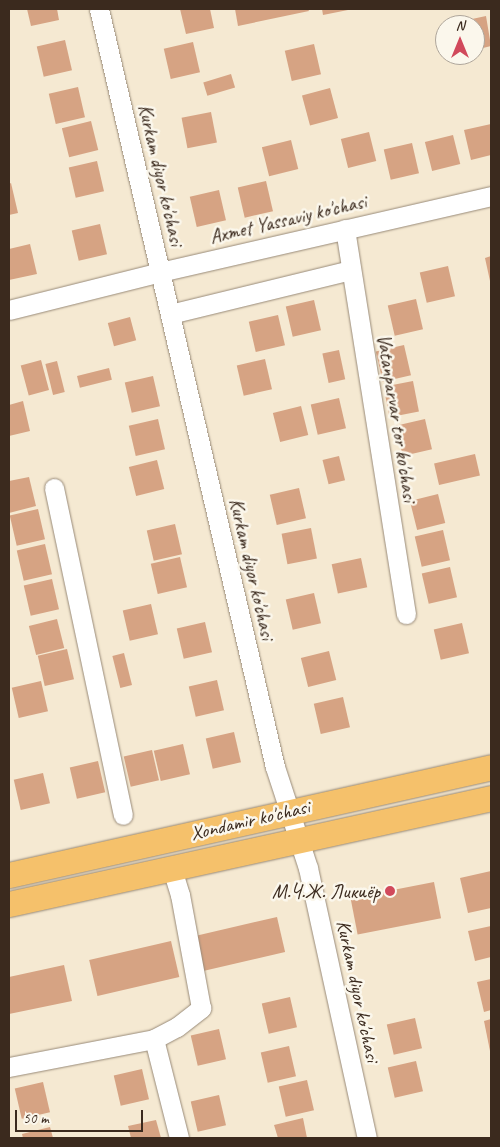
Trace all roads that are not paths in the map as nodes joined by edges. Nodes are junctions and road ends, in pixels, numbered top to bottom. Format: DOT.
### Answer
graph roads {
  1 [pos="99,9"];
  2 [pos="491,196"];
  3 [pos="345,229"];
  4 [pos="351,270"];
  5 [pos="160,272"];
  6 [pos="9,310"];
  7 [pos="170,314"];
  8 [pos="54,488"];
  9 [pos="406,614"];
  10 [pos="491,767"];
  11 [pos="491,798"];
  12 [pos="289,810"];
  13 [pos="123,815"];
  14 [pos="300,841"];
  15 [pos="172,868"];
  16 [pos="9,875"];
  17 [pos="9,904"];
  18 [pos="154,1039"];
  19 [pos="9,1067"];
  20 [pos="179,1138"];
  21 [pos="367,1138"];
  1 -- 5 [label="street, Kurkam diyor ko'chasi"];
  2 -- 3 [label="street, Axmet Yassaviy ko'chasi"];
  3 -- 4 [label="street, Vatanparvar tor ko'chasi"];
  3 -- 5 [label="street, Axmet Yassaviy ko'chasi"];
  4 -- 7 [label="street"];
  4 -- 9 [label="street, Vatanparvar tor ko'chasi"];
  5 -- 6 [label="street, Axmet Yassaviy ko'chasi"];
  5 -- 7 [label="street, Kurkam diyor ko'chasi"];
  7 -- 12 [label="street, Kurkam diyor ko'chasi"];
  8 -- 13 [label="street"];
  10 -- 12 [label="main road, Xondamir ko'chasi"];
  11 -- 14 [label="main road, Xondamir ko'chasi"];
  12 -- 14 [label="street, Kurkam diyor ko'chasi"];
  12 -- 16 [label="main road, Xondamir ko'chasi"];
  14 -- 15 [label="main road, Xondamir ko'chasi"];
  14 -- 21 [label="street, Kurkam diyor ko'chasi"];
  15 -- 17 [label="main road, Xondamir ko'chasi"];
  15 -- 18 [label="street"];
  18 -- 19 [label="street"];
  18 -- 20 [label="street"];
}
